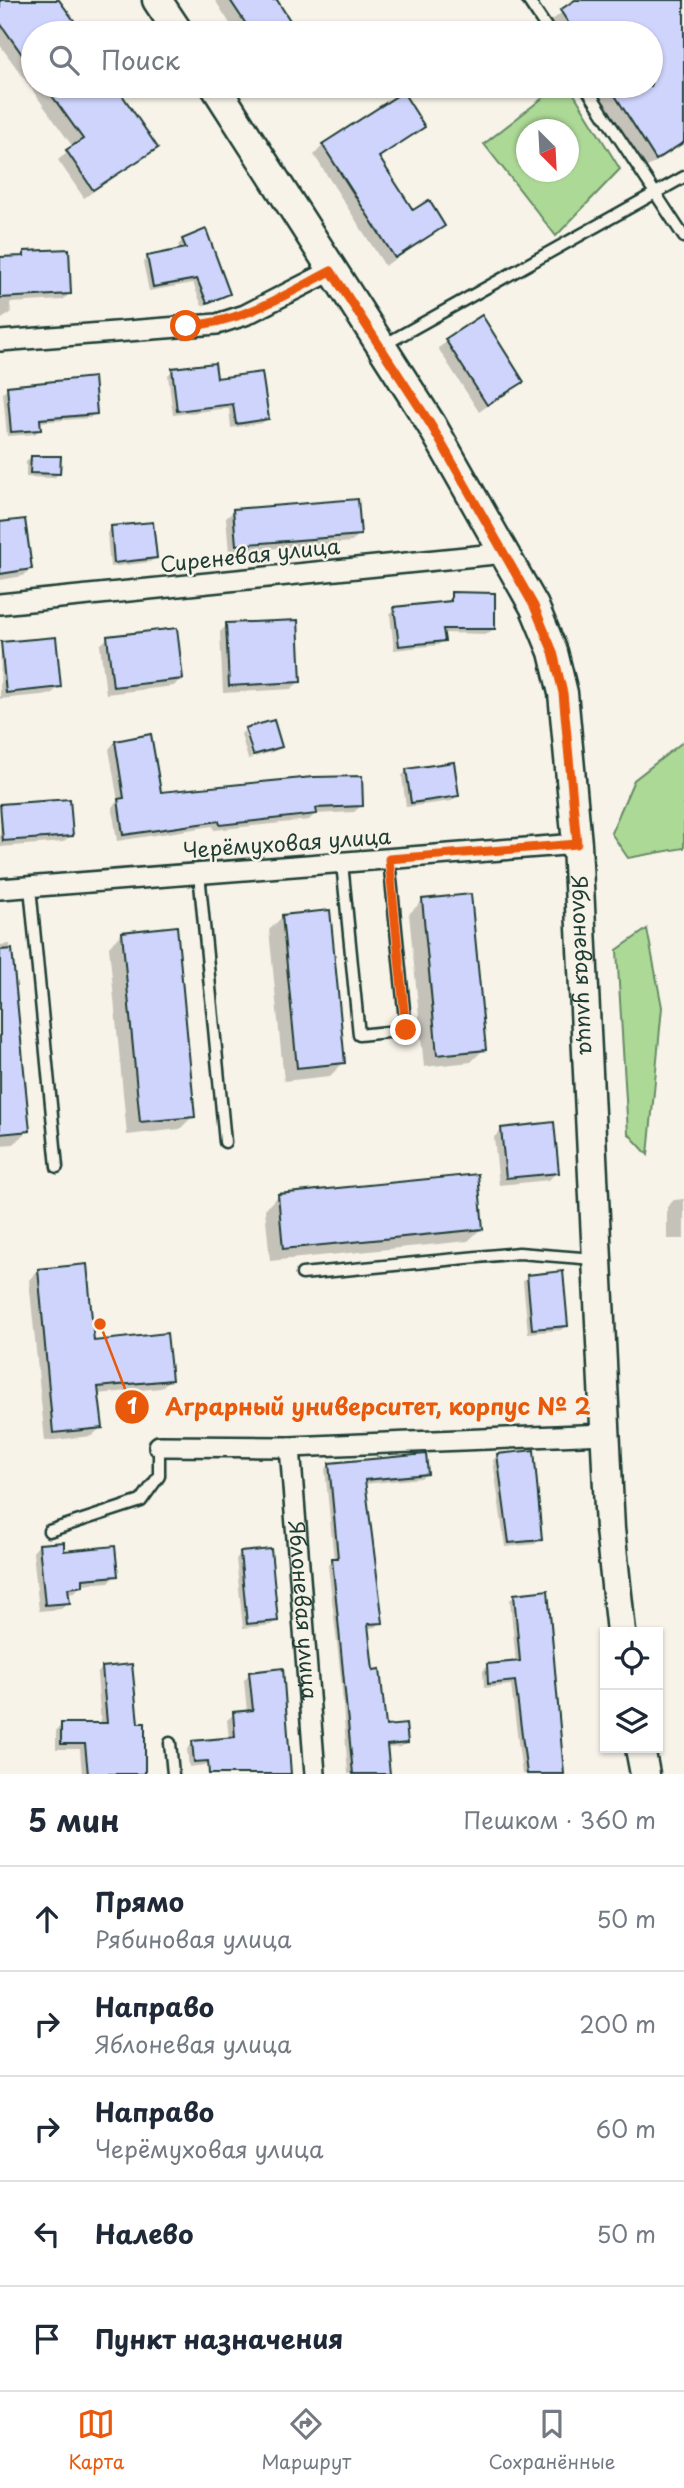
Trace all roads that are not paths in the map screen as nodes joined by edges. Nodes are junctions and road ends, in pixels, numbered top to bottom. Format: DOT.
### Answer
graph roads {
  1 [pos="157,0"];
  2 [pos="528,0"];
  3 [pos="171,21"];
  4 [pos="542,21"];
  5 [pos="223,98"];
  6 [pos="592,98"];
  7 [pos="684,177"];
  8 [pos="656,194"];
  9 [pos="684,237"];
  10 [pos="331,271"];
  11 [pos="0,341"];
  12 [pos="380,346"];
  13 [pos="505,553"];
  14 [pos="0,604"];
  15 [pos="577,844"];
  16 [pos="389,859"];
  17 [pos="342,863"];
  18 [pos="199,873"];
  19 [pos="30,887"];
  20 [pos="0,889"];
  21 [pos="225,1142"];
  22 [pos="57,1167"];
  23 [pos="597,1259"];
  24 [pos="302,1274"];
  25 [pos="606,1434"];
  26 [pos="159,1446"];
  27 [pos="290,1447"];
  28 [pos="49,1531"];
  29 [pos="620,1627"];
  30 [pos="170,1743"];
  31 [pos="641,1753"];
  32 [pos="173,1774"];
  33 [pos="315,1774"];
  34 [pos="645,1774"];
  1 -- 3 [label="street"];
  2 -- 4 [label="lane"];
  5 -- 10 [label="street, Яблоневая улица"];
  6 -- 8 [label="lane"];
  7 -- 8 [label="lane"];
  8 -- 9 [label="lane"];
  8 -- 12 [label="lane"];
  10 -- 11 [label="street"];
  10 -- 12 [label="street, Яблоневая улица"];
  12 -- 13 [label="street, Яблоневая улица"];
  13 -- 14 [label="street, Сиреневая улица"];
  13 -- 15 [label="street, Яблоневая улица"];
  15 -- 16 [label="street, Черёмуховая улица"];
  15 -- 23 [label="street, Яблоневая улица"];
  16 -- 17 [label="street, Черёмуховая улица"];
  16 -- 17 [label="lane"];
  17 -- 18 [label="street, Черёмуховая улица"];
  18 -- 19 [label="street, Черёмуховая улица"];
  18 -- 21 [label="lane"];
  19 -- 20 [label="street, Черёмуховая улица"];
  19 -- 22 [label="lane"];
  23 -- 24 [label="lane"];
  23 -- 25 [label="street, Яблоневая улица"];
  25 -- 27 [label="street"];
  25 -- 29 [label="street, Яблоневая улица"];
  26 -- 27 [label="street"];
  26 -- 28 [label="lane"];
  27 -- 33 [label="street, Яблоневая улица"];
  30 -- 32 [label="lane"];
  31 -- 34 [label="street"];
}
